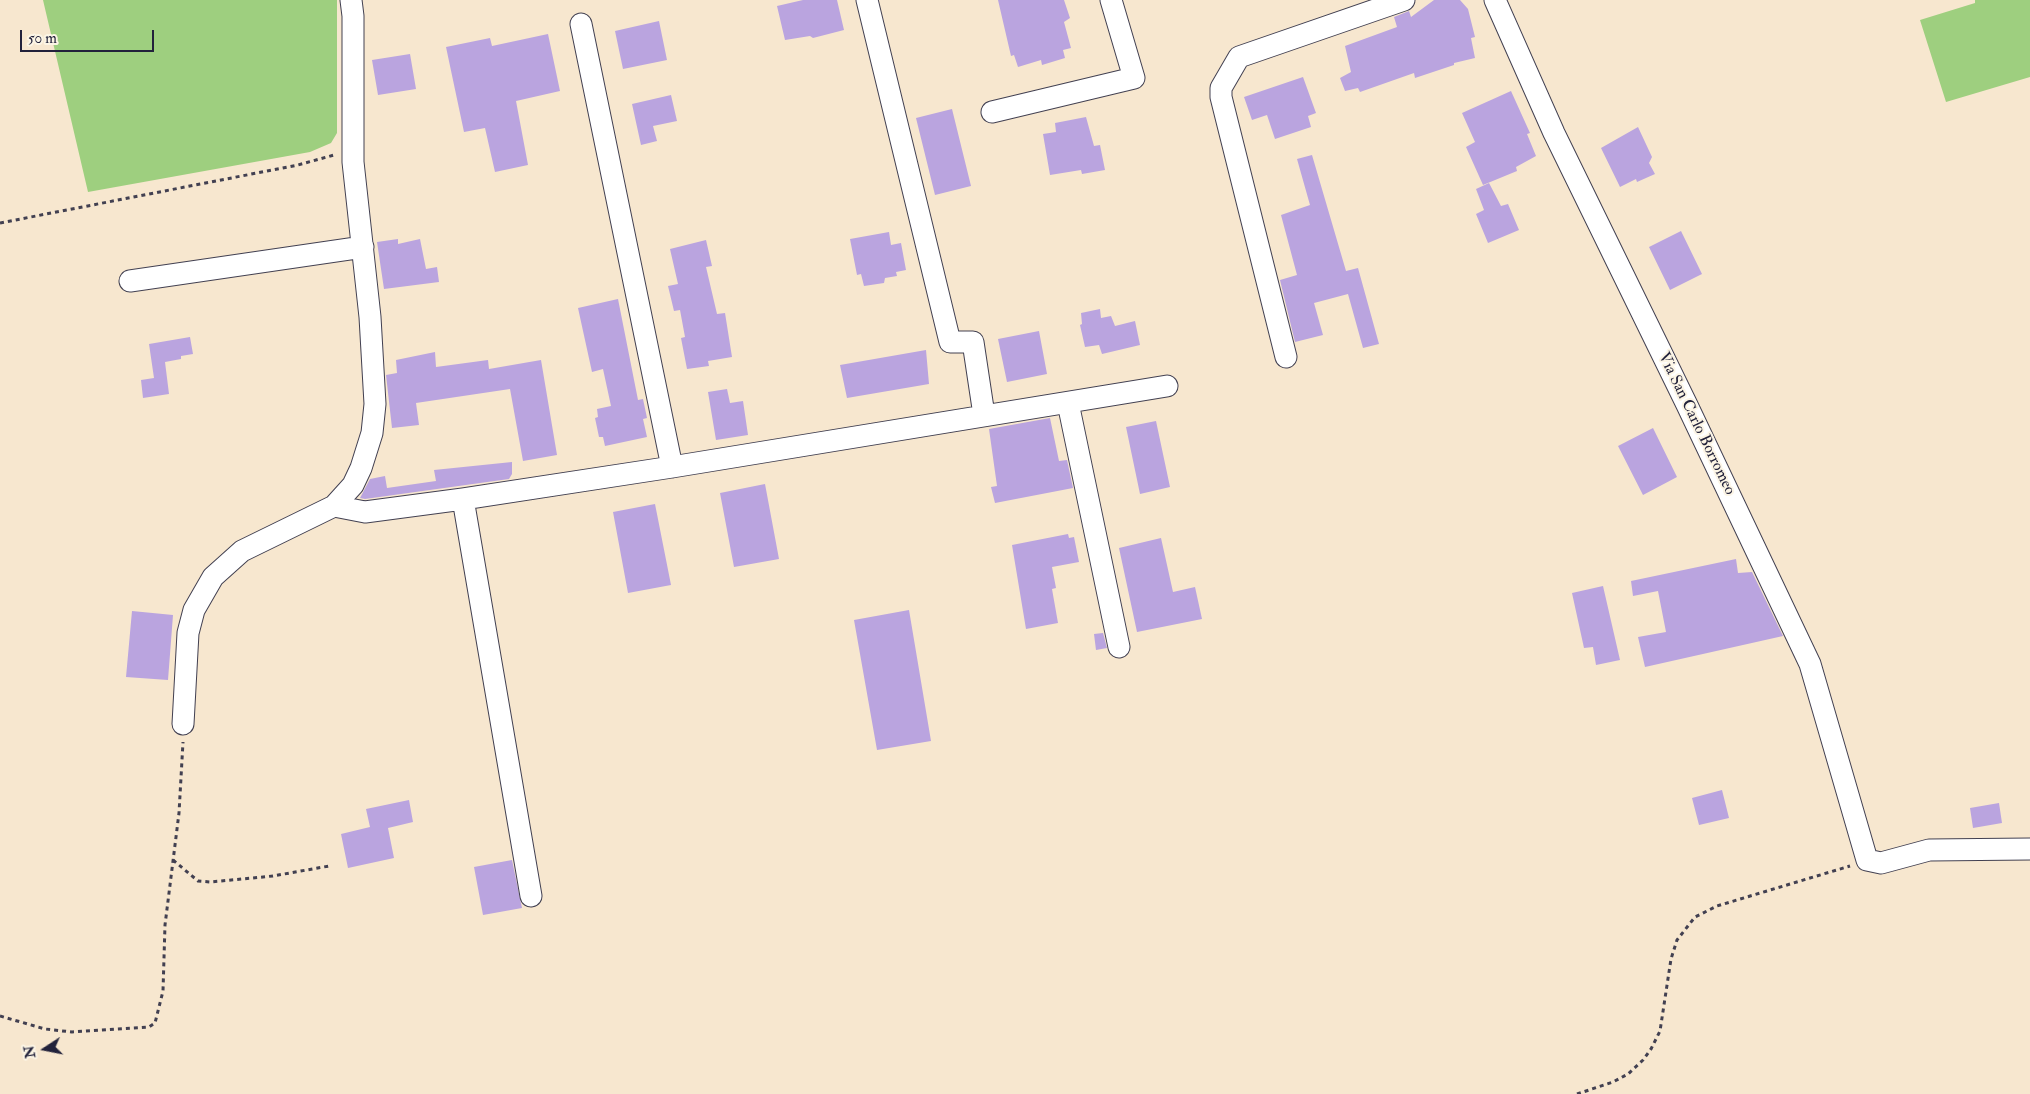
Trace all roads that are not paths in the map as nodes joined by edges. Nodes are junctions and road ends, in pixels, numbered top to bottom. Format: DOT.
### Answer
graph roads {
  1 [pos="351,0"];
  2 [pos="867,0"];
  3 [pos="1111,0"];
  4 [pos="1404,0"];
  5 [pos="1494,0"];
  6 [pos="581,24"];
  7 [pos="992,112"];
  8 [pos="363,248"];
  9 [pos="130,281"];
  10 [pos="1286,357"];
  11 [pos="1167,386"];
  12 [pos="1068,403"];
  13 [pos="984,415"];
  14 [pos="672,467"];
  15 [pos="463,499"];
  16 [pos="334,506"];
  17 [pos="1119,647"];
  18 [pos="184,724"];
  19 [pos="2030,849"];
  20 [pos="531,896"];
  1 -- 8 [label="street"];
  2 -- 13 [label="street"];
  3 -- 7 [label="street"];
  4 -- 10 [label="street"];
  5 -- 19 [label="street, Via San Carlo Borromeo"];
  6 -- 14 [label="street"];
  8 -- 9 [label="street"];
  8 -- 16 [label="street"];
  11 -- 12 [label="street"];
  12 -- 13 [label="street"];
  12 -- 17 [label="street"];
  13 -- 14 [label="street"];
  14 -- 15 [label="street"];
  15 -- 16 [label="street"];
  15 -- 20 [label="street"];
  16 -- 18 [label="street"];
}
